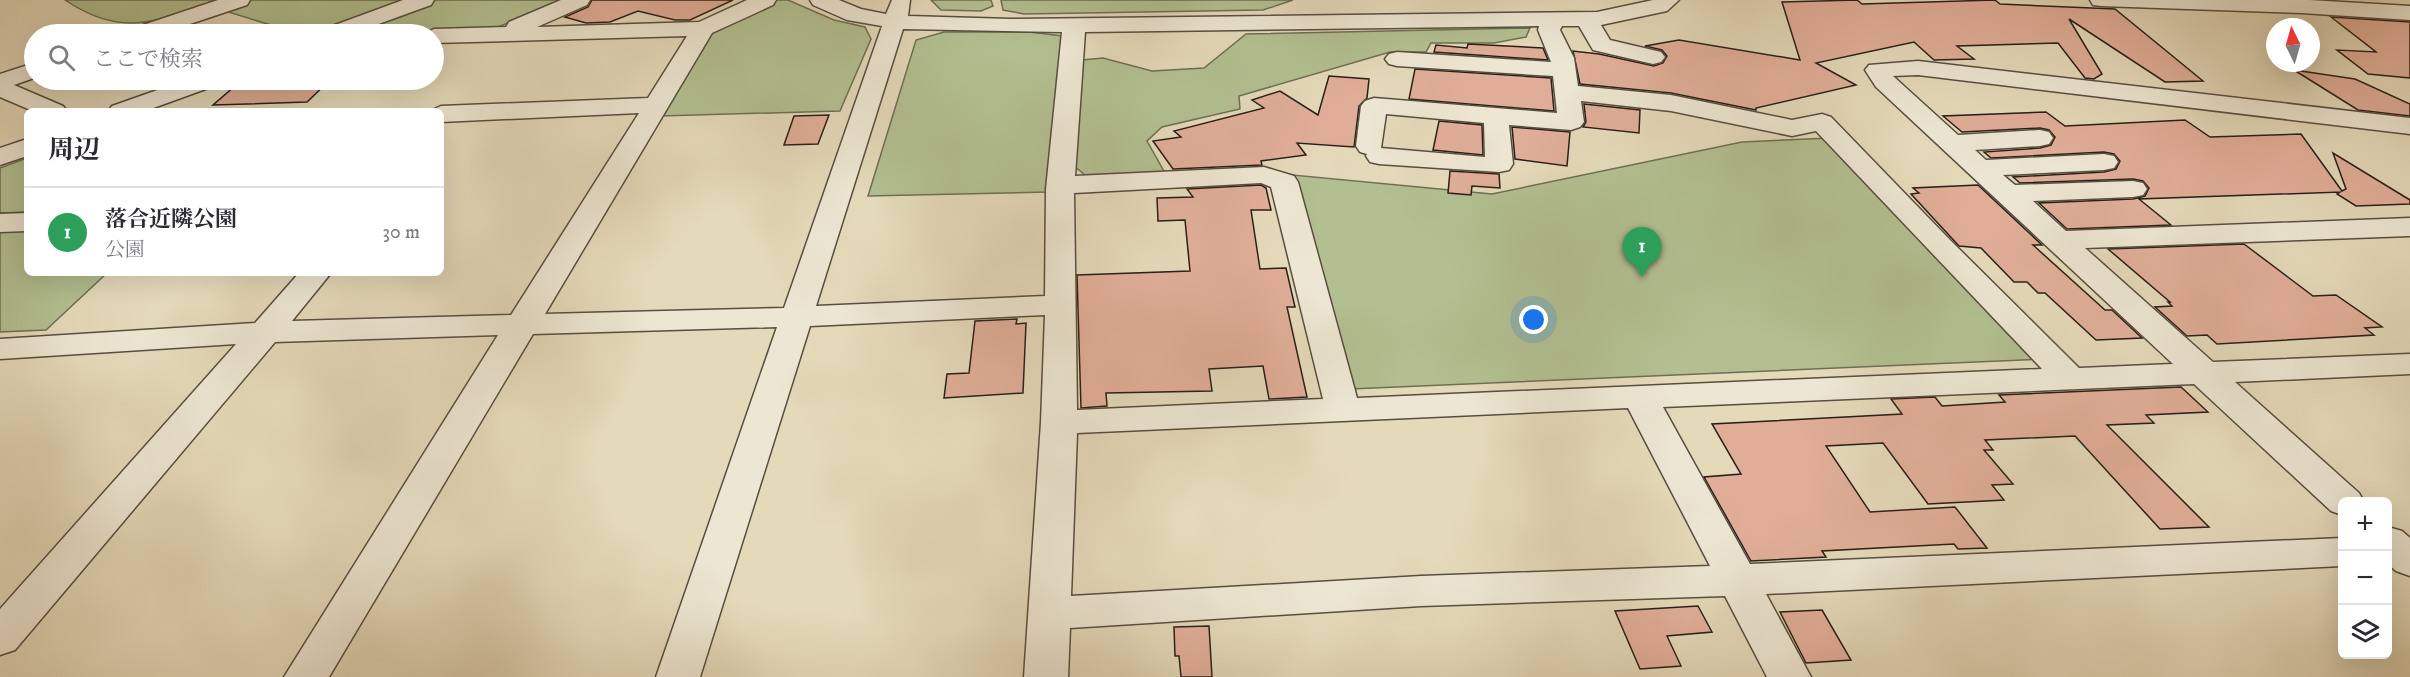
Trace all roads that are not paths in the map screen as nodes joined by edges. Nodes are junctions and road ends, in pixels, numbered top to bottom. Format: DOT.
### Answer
graph roads {
  1 [pos="240,0"];
  2 [pos="423,0"];
  3 [pos="579,0"];
  4 [pos="765,0"];
  5 [pos="821,0"];
  6 [pos="1668,0"];
  7 [pos="2101,0"];
  8 [pos="1483,1"];
  9 [pos="898,11"];
  10 [pos="2410,13"];
  11 [pos="1553,19"];
  12 [pos="1587,19"];
  13 [pos="169,24"];
  14 [pos="359,24"];
  15 [pos="1074,27"];
  16 [pos="703,29"];
  17 [pos="500,34"];
  18 [pos="444,36"];
  19 [pos="1653,57"];
  20 [pos="1396,59"];
  21 [pos="24,74"];
  22 [pos="1565,81"];
  23 [pos="0,82"];
  24 [pos="0,88"];
  25 [pos="180,90"];
  26 [pos="655,105"];
  27 [pos="47,108"];
  28 [pos="129,108"];
  29 [pos="1496,116"];
  30 [pos="445,118"];
  31 [pos="2410,126"];
  32 [pos="2040,138"];
  33 [pos="1952,142"];
  34 [pos="24,148"];
  35 [pos="0,158"];
  36 [pos="2104,162"];
  37 [pos="1980,168"];
  38 [pos="1061,185"];
  39 [pos="2133,189"];
  40 [pos="2009,194"];
  41 [pos="24,222"];
  42 [pos="0,223"];
  43 [pos="2410,227"];
  44 [pos="2060,240"];
  45 [pos="313,276"];
  46 [pos="1061,305"];
  47 [pos="798,317"];
  48 [pos="519,326"];
  49 [pos="265,332"];
  50 [pos="0,349"];
  51 [pos="2410,364"];
  52 [pos="2206,373"];
  53 [pos="2069,377"];
  54 [pos="1639,395"];
  55 [pos="1343,410"];
  56 [pos="1059,422"];
  57 [pos="2341,497"];
  58 [pos="2338,552"];
  59 [pos="1740,580"];
  60 [pos="1050,613"];
  61 [pos="0,638"];
  62 [pos="306,677"];
  63 [pos="678,677"];
  64 [pos="1046,677"];
  65 [pos="1789,677"];
  1 -- 13 [label="street"];
  2 -- 14 [label="street"];
  3 -- 17 [label="street"];
  4 -- 16 [label="street"];
  5 -- 9 [label="street"];
  6 -- 12 [label="street"];
  7 -- 10 [label="street"];
  8 -- 11 [label="street"];
  9 -- 15 [label="street"];
  9 -- 47 [label="street"];
  11 -- 12 [label="street"];
  11 -- 15 [label="street"];
  11 -- 22 [label="street"];
  12 -- 19 [label="street"];
  15 -- 38 [label="street"];
  16 -- 17 [label="street"];
  16 -- 26 [label="street"];
  17 -- 18 [label="street"];
  20 -- 22 [label="street"];
  21 -- 23 [label="street"];
  22 -- 29 [label="street"];
  22 -- 53 [label="street"];
  24 -- 27 [label="street"];
  25 -- 28 [label="street"];
  26 -- 30 [label="street"];
  26 -- 48 [label="street"];
  29 -- 29 [label="street"];
  31 -- 33 [label="street"];
  32 -- 33 [label="street"];
  33 -- 37 [label="street"];
  34 -- 35 [label="street"];
  36 -- 37 [label="street"];
  37 -- 40 [label="street"];
  38 -- 46 [label="street"];
  38 -- 55 [label="street"];
  39 -- 40 [label="street"];
  40 -- 44 [label="street"];
  41 -- 42 [label="street"];
  43 -- 44 [label="street"];
  44 -- 52 [label="street"];
  45 -- 49 [label="street"];
  46 -- 47 [label="street"];
  46 -- 56 [label="street"];
  47 -- 48 [label="street"];
  47 -- 63 [label="street"];
  48 -- 49 [label="street"];
  48 -- 62 [label="street"];
  49 -- 50 [label="street"];
  49 -- 61 [label="street"];
  51 -- 52 [label="street"];
  52 -- 53 [label="street"];
  52 -- 57 [label="street"];
  53 -- 54 [label="street"];
  54 -- 55 [label="street"];
  54 -- 59 [label="street"];
  55 -- 56 [label="street"];
  56 -- 60 [label="street"];
  58 -- 59 [label="street"];
  59 -- 60 [label="street"];
  59 -- 65 [label="street"];
  60 -- 64 [label="street"];
}
